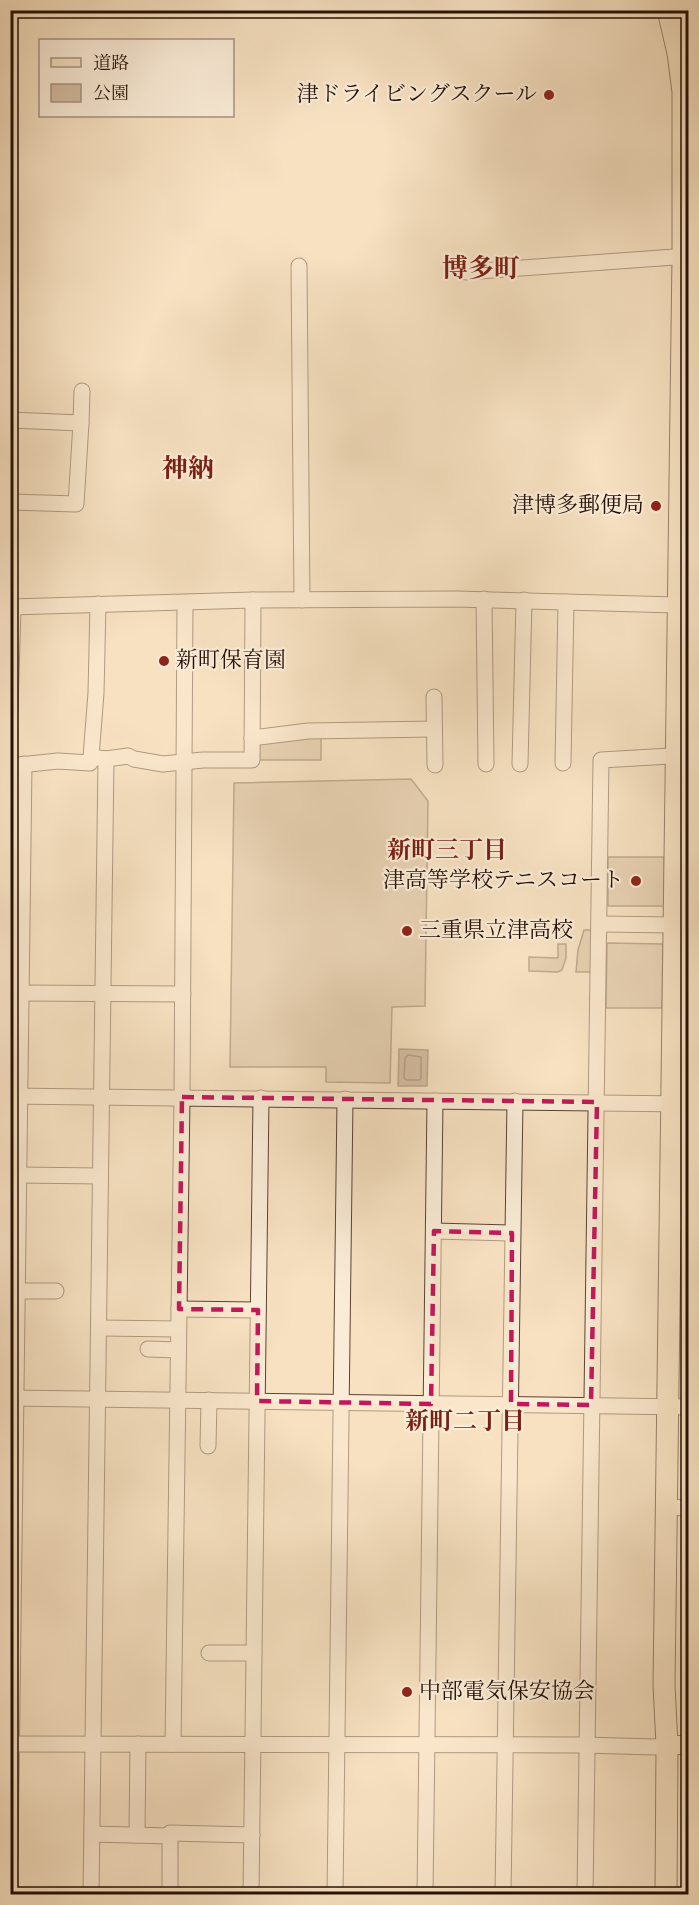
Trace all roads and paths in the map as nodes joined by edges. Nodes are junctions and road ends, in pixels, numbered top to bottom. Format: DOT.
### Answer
graph roads {
  1 [pos="668,10"];
  2 [pos="683,51"];
  3 [pos="685,159"];
  4 [pos="686,256"];
  5 [pos="299,266"];
  6 [pos="466,272"];
  7 [pos="82,391"];
  8 [pos="10,420"];
  9 [pos="81,423"];
  10 [pos="10,502"];
  11 [pos="484,599"];
  12 [pos="253,600"];
  13 [pos="302,600"];
  14 [pos="524,600"];
  15 [pos="566,602"];
  16 [pos="185,603"];
  17 [pos="683,603"];
  18 [pos="98,604"];
  19 [pos="12,607"];
  20 [pos="434,697"];
  21 [pos="10,710"];
  22 [pos="434,729"];
  23 [pos="252,738"];
  24 [pos="682,756"];
  25 [pos="98,758"];
  26 [pos="183,761"];
  27 [pos="563,763"];
  28 [pos="486,764"];
  29 [pos="520,764"];
  30 [pos="17,765"];
  31 [pos="435,765"];
  32 [pos="17,846"];
  33 [pos="679,916"];
  34 [pos="600,924"];
  35 [pos="21,993"];
  36 [pos="103,993"];
  37 [pos="183,994"];
  38 [pos="15,1096"];
  39 [pos="101,1097"];
  40 [pos="182,1097"];
  41 [pos="261,1098"];
  42 [pos="345,1099"];
  43 [pos="435,1101"];
  44 [pos="515,1101"];
  45 [pos="597,1102"];
  46 [pos="680,1104"];
  47 [pos="15,1155"];
  48 [pos="19,1175"];
  49 [pos="100,1176"];
  50 [pos="680,1223"];
  51 [pos="434,1231"];
  52 [pos="512,1233"];
  53 [pos="14,1291"];
  54 [pos="56,1291"];
  55 [pos="179,1309"];
  56 [pos="258,1310"];
  57 [pos="99,1328"];
  58 [pos="178,1329"];
  59 [pos="148,1349"];
  60 [pos="178,1350"];
  61 [pos="13,1398"];
  62 [pos="98,1399"];
  63 [pos="177,1400"];
  64 [pos="209,1400"];
  65 [pos="257,1401"];
  66 [pos="342,1402"];
  67 [pos="431,1404"];
  68 [pos="511,1404"];
  69 [pos="591,1405"];
  70 [pos="667,1407"];
  71 [pos="688,1407"];
  72 [pos="208,1446"];
  73 [pos="667,1507"];
  74 [pos="688,1508"];
  75 [pos="209,1653"];
  76 [pos="254,1653"];
  77 [pos="11,1744"];
  78 [pos="93,1744"];
  79 [pos="138,1744"];
  80 [pos="173,1744"];
  81 [pos="253,1744"];
  82 [pos="336,1744"];
  83 [pos="426,1744"];
  84 [pos="506,1744"];
  85 [pos="667,1745"];
  86 [pos="688,1745"];
  87 [pos="587,1746"];
  88 [pos="92,1834"];
  89 [pos="137,1835"];
  90 [pos="252,1835"];
  91 [pos="170,1836"];
  92 [pos="10,1858"];
  93 [pos="91,1894"];
  94 [pos="170,1894"];
  95 [pos="251,1894"];
  96 [pos="334,1894"];
  97 [pos="425,1894"];
  98 [pos="504,1894"];
  99 [pos="585,1894"];
  100 [pos="666,1894"];
  1 -- 2 [label="highway"];
  2 -- 3 [label="highway"];
  3 -- 4 [label="highway"];
  4 -- 6 [label="street"];
  4 -- 17 [label="highway"];
  5 -- 13 [label="street"];
  7 -- 9 [label="street"];
  8 -- 9 [label="street"];
  9 -- 10 [label="street"];
  11 -- 13 [label="street"];
  11 -- 14 [label="street"];
  11 -- 28 [label="street"];
  12 -- 13 [label="street"];
  12 -- 16 [label="street"];
  12 -- 23 [label="street"];
  14 -- 15 [label="street"];
  14 -- 29 [label="street"];
  15 -- 17 [label="street"];
  15 -- 27 [label="street"];
  16 -- 18 [label="street"];
  16 -- 26 [label="street"];
  17 -- 24 [label="highway"];
  18 -- 19 [label="street"];
  18 -- 25 [label="street"];
  19 -- 21 [label="street"];
  20 -- 22 [label="street"];
  22 -- 23 [label="street"];
  22 -- 31 [label="street"];
  23 -- 26 [label="street"];
  24 -- 33 [label="highway"];
  24 -- 34 [label="street"];
  25 -- 26 [label="street"];
  25 -- 30 [label="street"];
  25 -- 36 [label="street"];
  26 -- 37 [label="street"];
  30 -- 32 [label="street"];
  32 -- 35 [label="street"];
  33 -- 34 [label="street"];
  33 -- 46 [label="highway"];
  34 -- 45 [label="street"];
  35 -- 36 [label="street"];
  35 -- 38 [label="street"];
  36 -- 37 [label="street"];
  36 -- 39 [label="street"];
  37 -- 40 [label="street"];
  38 -- 39 [label="street"];
  38 -- 47 [label="street"];
  39 -- 40 [label="street"];
  39 -- 49 [label="street"];
  40 -- 41 [label="street"];
  40 -- 55 [label="street"];
  41 -- 42 [label="street"];
  41 -- 56 [label="street"];
  42 -- 43 [label="street"];
  42 -- 66 [label="street"];
  43 -- 44 [label="street"];
  43 -- 51 [label="street"];
  44 -- 45 [label="street"];
  44 -- 52 [label="street"];
  45 -- 46 [label="street"];
  45 -- 69 [label="street"];
  46 -- 50 [label="highway"];
  47 -- 48 [label="street"];
  48 -- 49 [label="street"];
  48 -- 53 [label="street"];
  49 -- 57 [label="street"];
  50 -- 70 [label="highway"];
  51 -- 52 [label="street"];
  51 -- 67 [label="street"];
  52 -- 68 [label="street"];
  53 -- 54 [label="street"];
  53 -- 61 [label="street"];
  55 -- 56 [label="street"];
  55 -- 58 [label="street"];
  56 -- 65 [label="street"];
  57 -- 58 [label="street"];
  57 -- 62 [label="street"];
  58 -- 60 [label="street"];
  59 -- 60 [label="street"];
  60 -- 63 [label="street"];
  61 -- 62 [label="street"];
  61 -- 77 [label="street"];
  62 -- 63 [label="street"];
  62 -- 78 [label="street"];
  63 -- 64 [label="street"];
  63 -- 80 [label="street"];
  64 -- 65 [label="street"];
  64 -- 72 [label="street"];
  65 -- 66 [label="street"];
  65 -- 76 [label="street"];
  66 -- 67 [label="street"];
  66 -- 82 [label="street"];
  67 -- 68 [label="street"];
  67 -- 83 [label="street"];
  68 -- 69 [label="street"];
  68 -- 84 [label="street"];
  69 -- 70 [label="street"];
  69 -- 87 [label="street"];
  70 -- 71 [label="street"];
  70 -- 73 [label="highway"];
  73 -- 74 [label="street"];
  73 -- 85 [label="highway"];
  75 -- 76 [label="street"];
  76 -- 81 [label="street"];
  77 -- 78 [label="street"];
  77 -- 92 [label="street"];
  78 -- 79 [label="street"];
  78 -- 88 [label="street"];
  79 -- 80 [label="street"];
  79 -- 89 [label="street"];
  80 -- 81 [label="street"];
  81 -- 82 [label="street"];
  81 -- 90 [label="street"];
  82 -- 83 [label="street"];
  82 -- 96 [label="street"];
  83 -- 84 [label="street"];
  83 -- 97 [label="street"];
  84 -- 87 [label="street"];
  84 -- 98 [label="street"];
  85 -- 86 [label="main road"];
  85 -- 87 [label="street"];
  85 -- 100 [label="highway"];
  87 -- 99 [label="street"];
  88 -- 89 [label="street"];
  88 -- 93 [label="street"];
  89 -- 91 [label="street"];
  90 -- 91 [label="street"];
  90 -- 95 [label="street"];
  91 -- 94 [label="street"];
}
